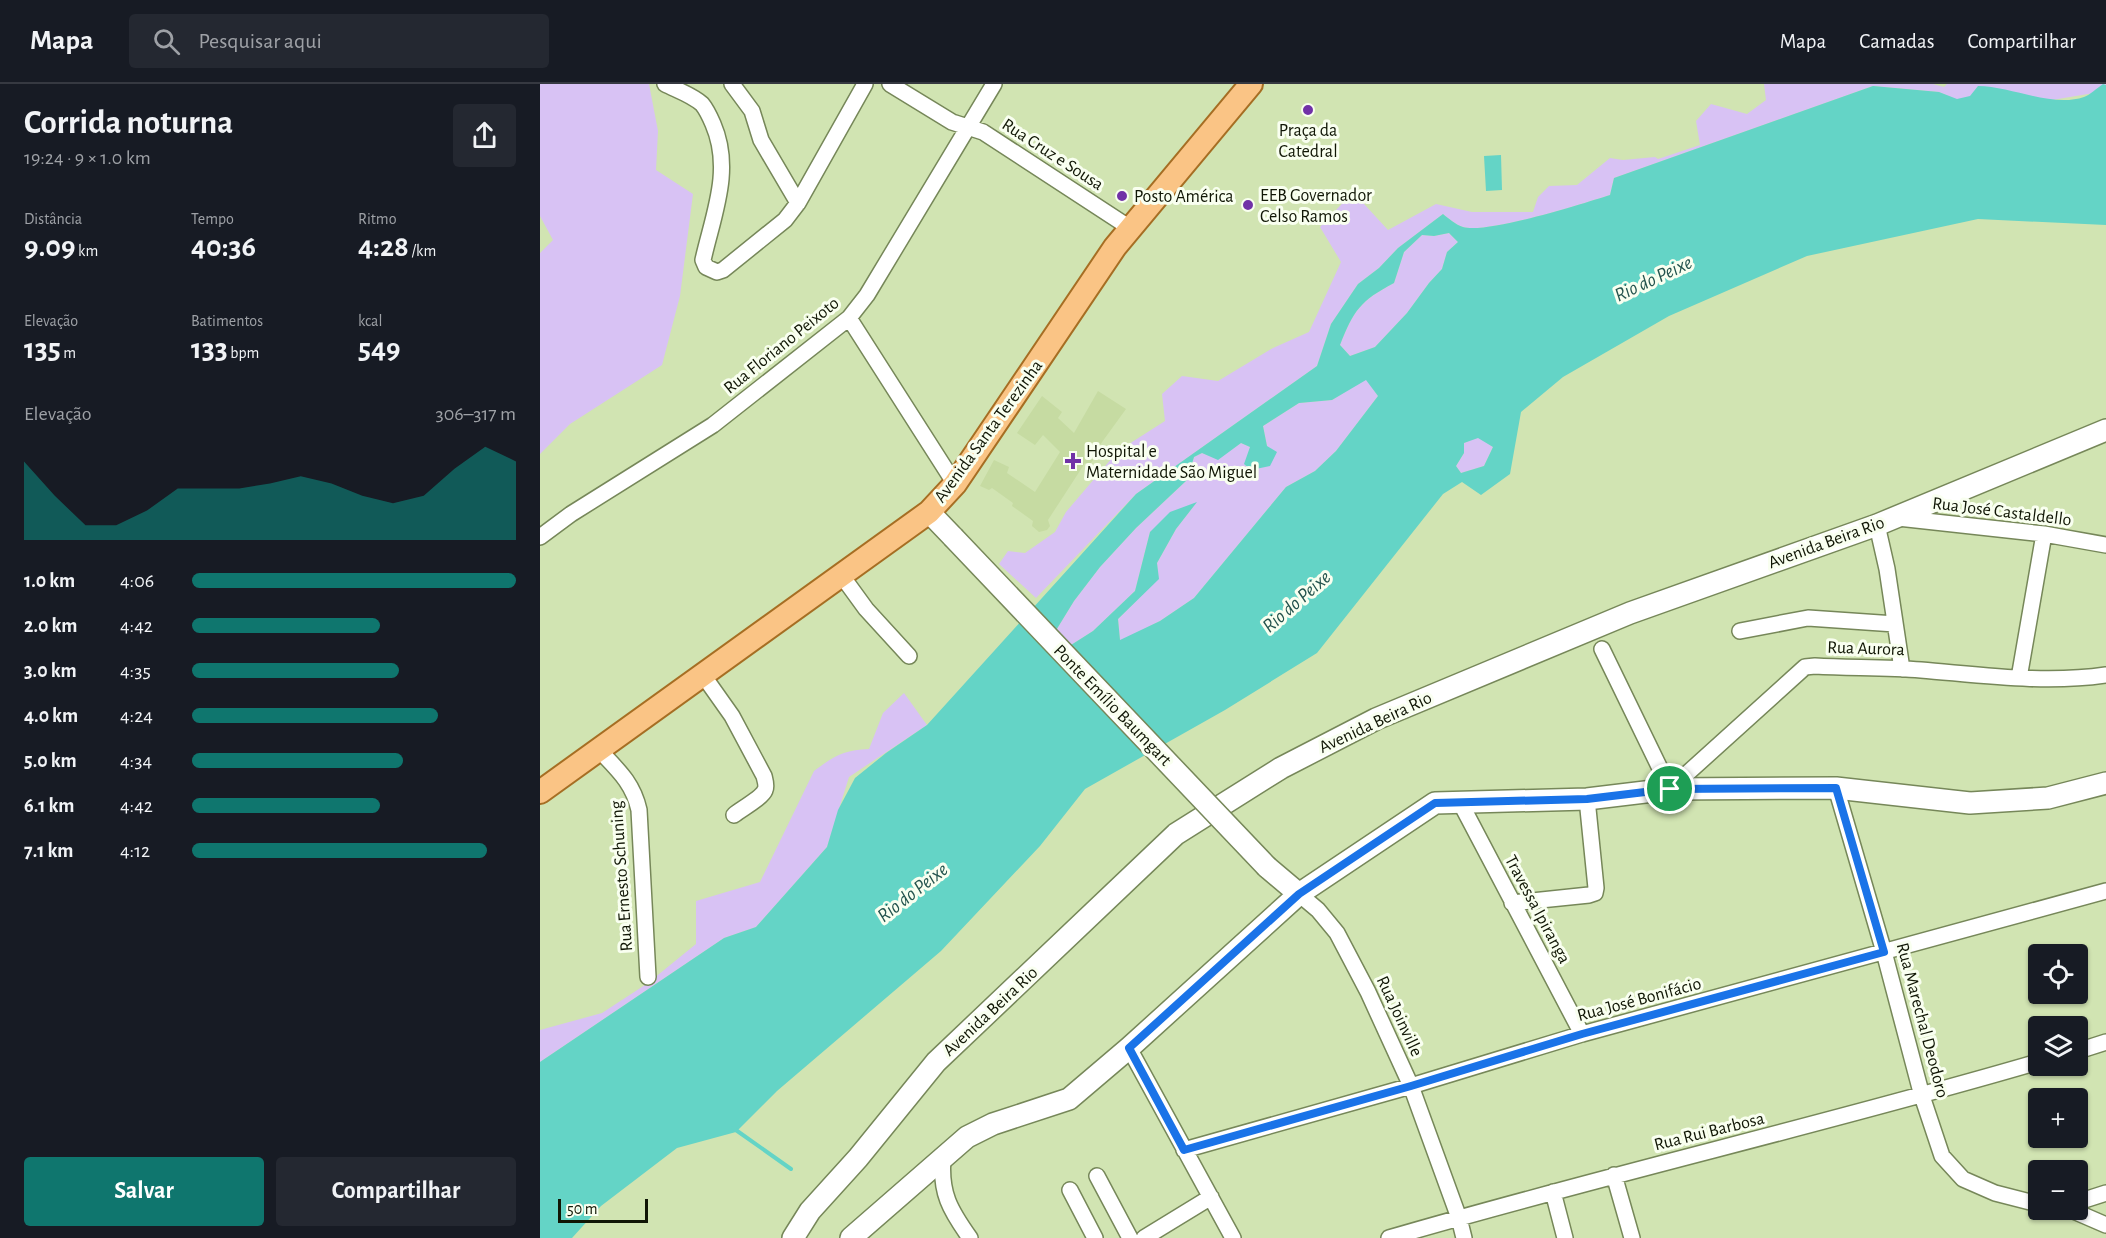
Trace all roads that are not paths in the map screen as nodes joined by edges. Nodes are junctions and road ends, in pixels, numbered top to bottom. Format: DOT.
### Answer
graph roads {
  1 [pos="665,84"];
  2 [pos="732,84"];
  3 [pos="865,84"];
  4 [pos="890,84"];
  5 [pos="994,84"];
  6 [pos="1241,87"];
  7 [pos="968,128"];
  8 [pos="798,203"];
  9 [pos="1130,228"];
  10 [pos="849,318"];
  11 [pos="2106,430"];
  12 [pos="955,484"];
  13 [pos="930,512"];
  14 [pos="1885,521"];
  15 [pos="2044,534"];
  16 [pos="540,537"];
  17 [pos="2106,545"];
  18 [pos="842,576"];
  19 [pos="1895,624"];
  20 [pos="1740,631"];
  21 [pos="1602,649"];
  22 [pos="909,656"];
  23 [pos="1902,669"];
  24 [pos="703,675"];
  25 [pos="2106,675"];
  26 [pos="2019,678"];
  27 [pos="599,750"];
  28 [pos="2106,783"];
  29 [pos="1836,788"];
  30 [pos="1670,789"];
  31 [pos="540,792"];
  32 [pos="1587,799"];
  33 [pos="1460,802"];
  34 [pos="734,815"];
  35 [pos="2106,891"];
  36 [pos="1299,894"];
  37 [pos="1512,903"];
  38 [pos="1884,952"];
  39 [pos="648,977"];
  40 [pos="1582,1034"];
  41 [pos="2106,1042"];
  42 [pos="1129,1048"];
  43 [pos="2088,1048"];
  44 [pos="2028,1065"];
  45 [pos="1411,1086"];
  46 [pos="1922,1096"];
  47 [pos="1184,1150"];
  48 [pos="943,1158"];
  49 [pos="1614,1175"];
  50 [pos="1097,1176"];
  51 [pos="1070,1190"];
  52 [pos="1553,1192"];
  53 [pos="2106,1193"];
  54 [pos="1211,1197"];
  55 [pos="2088,1199"];
  56 [pos="2028,1201"];
  57 [pos="2088,1217"];
  58 [pos="1459,1218"];
  59 [pos="2106,1225"];
  60 [pos="793,1238"];
  61 [pos="851,1238"];
  62 [pos="970,1238"];
  63 [pos="1095,1238"];
  64 [pos="1130,1238"];
  65 [pos="1144,1238"];
  66 [pos="1233,1238"];
  67 [pos="1389,1238"];
  68 [pos="1464,1238"];
  69 [pos="1565,1238"];
  70 [pos="1632,1238"];
  1 -- 8 [label="street"];
  2 -- 8 [label="street"];
  3 -- 8 [label="street"];
  4 -- 7 [label="street, Rua Cruz e Sousa"];
  5 -- 7 [label="street, Rua Floriano Peixoto"];
  6 -- 9 [label="main road, Avenida Santa Terezinha"];
  7 -- 9 [label="street, Rua Cruz e Sousa"];
  7 -- 10 [label="street, Rua Floriano Peixoto"];
  9 -- 12 [label="main road, Avenida Santa Terezinha"];
  10 -- 12 [label="street"];
  10 -- 16 [label="street, Rua Floriano Peixoto"];
  11 -- 14 [label="street, Avenida Beira Rio"];
  12 -- 13 [label="main road, Avenida Santa Terezinha"];
  13 -- 18 [label="main road, Avenida Santa Terezinha"];
  13 -- 36 [label="street, Ponte Emílio Baumgart, bridge"];
  14 -- 15 [label="street, Rua José Castaldello"];
  14 -- 19 [label="street"];
  14 -- 60 [label="street, Avenida Beira Rio"];
  15 -- 17 [label="street, Rua José Castaldello"];
  15 -- 26 [label="street"];
  18 -- 22 [label="street"];
  18 -- 24 [label="main road, Avenida Santa Terezinha"];
  19 -- 20 [label="street"];
  19 -- 23 [label="street"];
  21 -- 30 [label="street"];
  23 -- 26 [label="street, Rua Aurora"];
  23 -- 30 [label="street, Rua Aurora"];
  24 -- 27 [label="main road, Avenida Santa Terezinha"];
  24 -- 34 [label="street"];
  25 -- 26 [label="street, Rua Aurora"];
  27 -- 31 [label="main road, Avenida Santa Terezinha"];
  27 -- 39 [label="street, Rua Ernesto Schuning"];
  28 -- 29 [label="street"];
  29 -- 30 [label="street"];
  29 -- 38 [label="street, Rua Marechal Deodoro"];
  30 -- 32 [label="street"];
  32 -- 33 [label="street"];
  32 -- 37 [label="street"];
  33 -- 36 [label="street"];
  33 -- 37 [label="street, Travessa Ipiranga"];
  35 -- 38 [label="street, Rua José Bonifácio"];
  36 -- 42 [label="street"];
  36 -- 45 [label="street, Rua Joinville"];
  37 -- 40 [label="street, Travessa Ipiranga"];
  38 -- 40 [label="street, Rua José Bonifácio"];
  38 -- 46 [label="street, Rua Marechal Deodoro"];
  40 -- 45 [label="street, Rua José Bonifácio"];
  41 -- 43 [label="street"];
  42 -- 47 [label="street"];
  42 -- 48 [label="street"];
  44 -- 46 [label="street, Rua Rui Barbosa"];
  45 -- 47 [label="street, Rua José Bonifácio"];
  45 -- 58 [label="street, Rua Joinville"];
  46 -- 49 [label="street, Rua Rui Barbosa"];
  46 -- 56 [label="street, Rua Marechal Deodoro"];
  47 -- 54 [label="street"];
  48 -- 61 [label="street"];
  48 -- 62 [label="street"];
  49 -- 52 [label="street, Rua Rui Barbosa"];
  49 -- 70 [label="street"];
  50 -- 64 [label="street"];
  51 -- 63 [label="street"];
  52 -- 58 [label="street, Rua Rui Barbosa"];
  52 -- 69 [label="street"];
  53 -- 55 [label="street"];
  54 -- 65 [label="street"];
  54 -- 66 [label="street"];
  57 -- 59 [label="street"];
  58 -- 67 [label="street, Rua Rui Barbosa"];
  58 -- 68 [label="street, Rua Joinville"];
}
